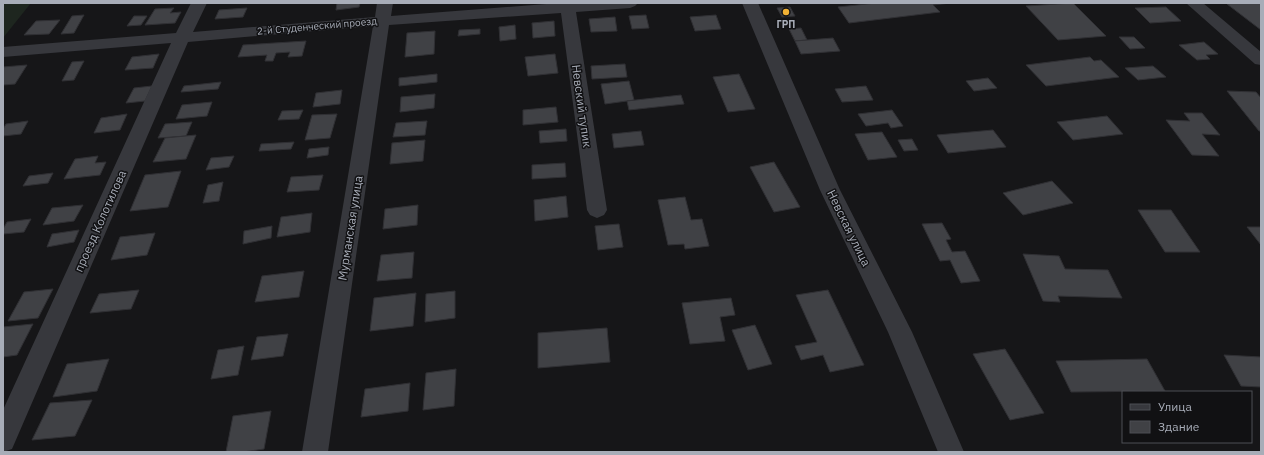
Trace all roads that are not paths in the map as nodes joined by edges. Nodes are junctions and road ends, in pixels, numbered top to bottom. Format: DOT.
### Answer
graph roads {
  1 [pos="199,3"];
  2 [pos="630,3"];
  3 [pos="750,3"];
  4 [pos="1194,3"];
  5 [pos="567,6"];
  6 [pos="384,12"];
  7 [pos="182,37"];
  8 [pos="3,52"];
  9 [pos="1261,60"];
  10 [pos="598,210"];
  11 [pos="3,440"];
  12 [pos="315,452"];
  13 [pos="951,452"];
  1 -- 7 [label="street, проезд Колотилова"];
  2 -- 5 [label="street, 2-й Студенческий проезд"];
  3 -- 13 [label="street, Невская улица"];
  4 -- 9 [label="street"];
  5 -- 6 [label="street, 2-й Студенческий проезд"];
  5 -- 10 [label="street, Невский тупик"];
  6 -- 7 [label="street, 2-й Студенческий проезд"];
  6 -- 12 [label="street, Мурманская улица"];
  7 -- 8 [label="street, 2-й Студенческий проезд"];
  7 -- 11 [label="street, проезд Колотилова"];
}
